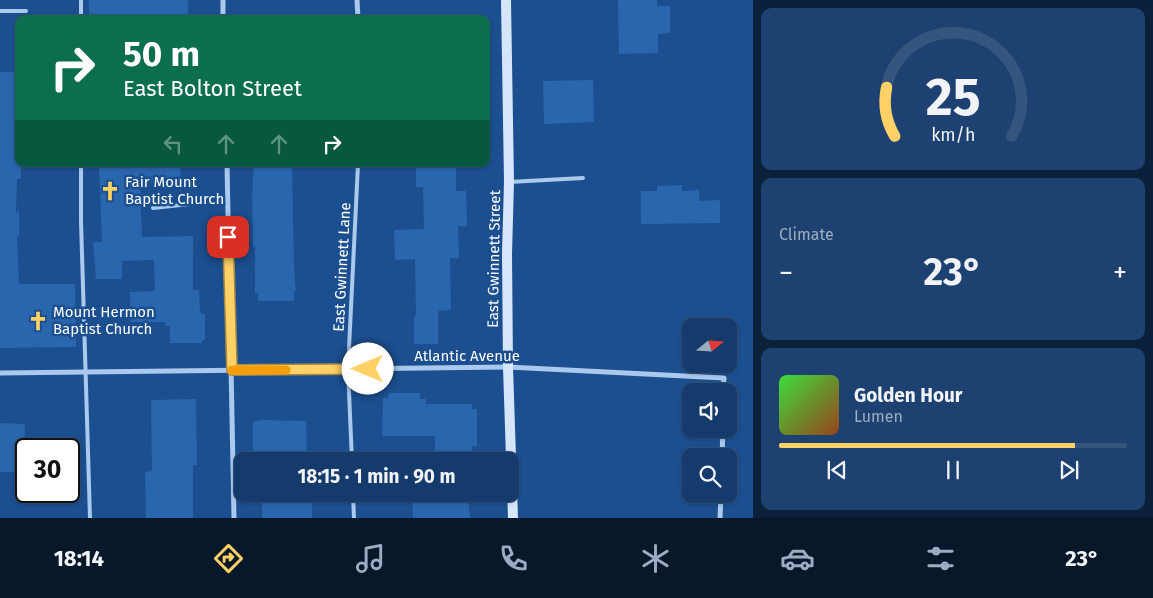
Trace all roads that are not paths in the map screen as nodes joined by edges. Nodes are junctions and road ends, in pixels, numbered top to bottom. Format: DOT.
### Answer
graph roads {
  1 [pos="81,0"];
  2 [pos="223,0"];
  3 [pos="356,0"];
  4 [pos="506,0"];
  5 [pos="0,11"];
  6 [pos="26,11"];
  7 [pos="81,15"];
  8 [pos="223,15"];
  9 [pos="358,15"];
  10 [pos="81,167"];
  11 [pos="227,167"];
  12 [pos="358,167"];
  13 [pos="583,178"];
  14 [pos="509,182"];
  15 [pos="228,200"];
  16 [pos="153,208"];
  17 [pos="508,367"];
  18 [pos="348,369"];
  19 [pos="232,370"];
  20 [pos="86,372"];
  21 [pos="0,373"];
  22 [pos="724,383"];
  23 [pos="352,452"];
  24 [pos="353,502"];
  25 [pos="721,503"];
  26 [pos="90,518"];
  27 [pos="234,518"];
  28 [pos="354,518"];
  29 [pos="513,518"];
  30 [pos="720,518"];
  1 -- 7 [label="lane"];
  2 -- 8 [label="street"];
  3 -- 9 [label="street"];
  4 -- 14 [label="main road, East Gwinnett Street"];
  5 -- 6 [label="lane"];
  10 -- 20 [label="lane"];
  11 -- 15 [label="street"];
  12 -- 18 [label="lane, East Gwinnett Lane"];
  13 -- 14 [label="lane"];
  14 -- 17 [label="main road, East Gwinnett Street"];
  15 -- 16 [label="lane"];
  15 -- 19 [label="street"];
  17 -- 18 [label="street, Atlantic Avenue"];
  17 -- 22 [label="street, Atlantic Avenue"];
  17 -- 29 [label="main road, East Gwinnett Street"];
  18 -- 19 [label="street, Atlantic Avenue"];
  18 -- 23 [label="lane, East Gwinnett Lane"];
  19 -- 20 [label="street, Atlantic Avenue"];
  19 -- 27 [label="street"];
  20 -- 21 [label="street, Atlantic Avenue"];
  20 -- 26 [label="lane"];
  24 -- 28 [label="lane"];
  25 -- 30 [label="street"];
}
